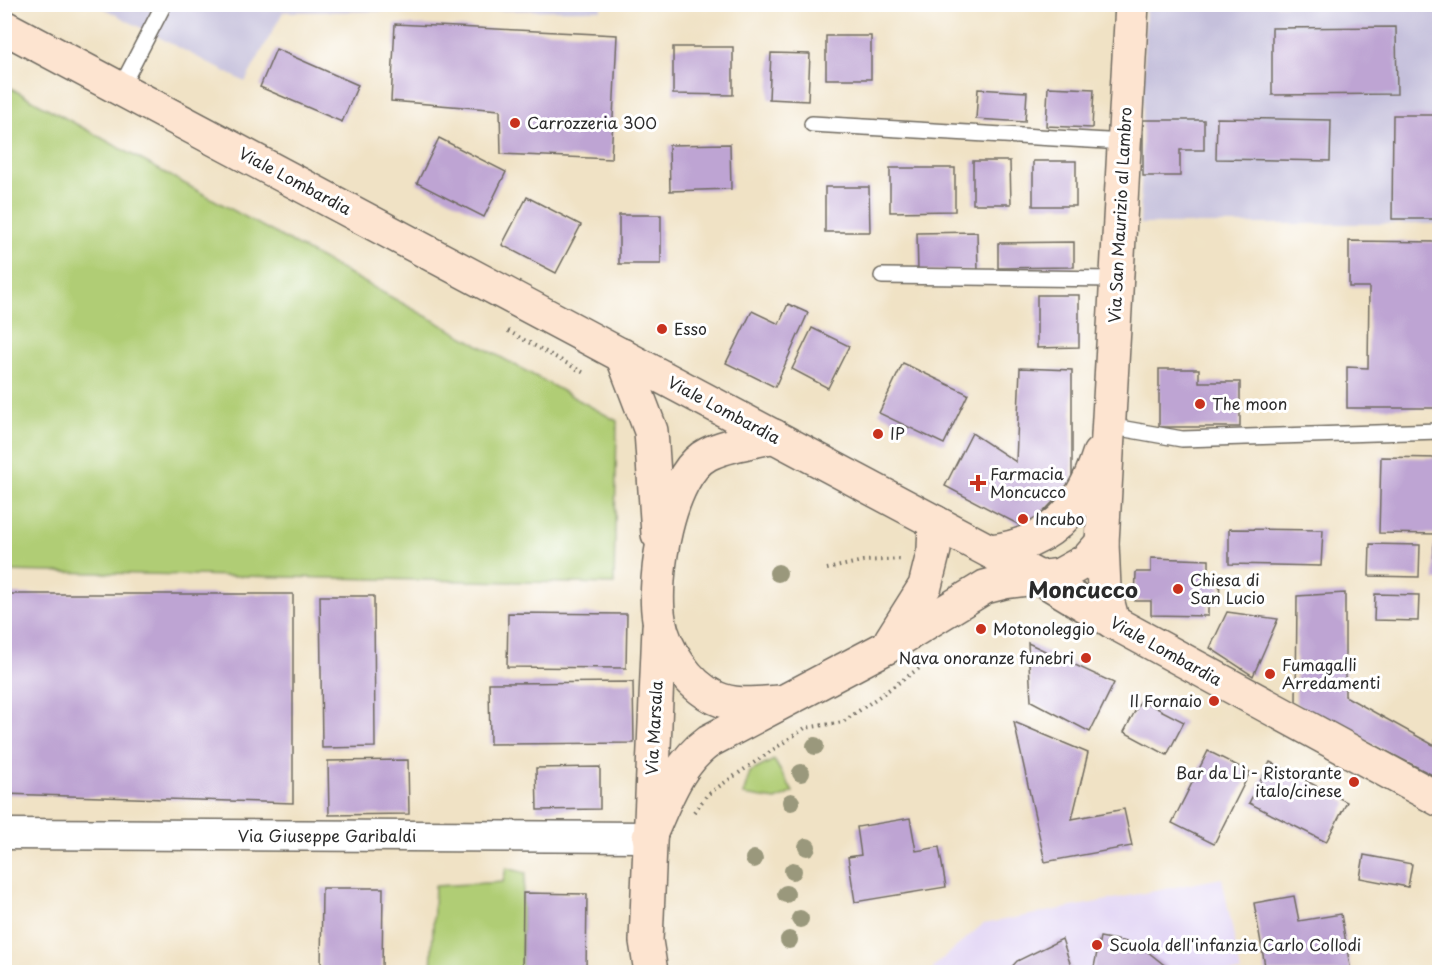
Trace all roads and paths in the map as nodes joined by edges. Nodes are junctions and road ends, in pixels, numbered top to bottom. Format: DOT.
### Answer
graph roads {
  1 [pos="164,4"];
  2 [pos="1132,4"];
  3 [pos="4,27"];
  4 [pos="120,88"];
  5 [pos="812,124"];
  6 [pos="1124,142"];
  7 [pos="882,276"];
  8 [pos="1116,279"];
  9 [pos="622,356"];
  10 [pos="1108,426"];
  11 [pos="1440,431"];
  12 [pos="774,436"];
  13 [pos="1055,526"];
  14 [pos="935,536"];
  15 [pos="1102,543"];
  16 [pos="990,551"];
  17 [pos="659,554"];
  18 [pos="827,569"];
  19 [pos="1042,579"];
  20 [pos="659,619"];
  21 [pos="1113,622"];
  22 [pos="887,647"];
  23 [pos="934,657"];
  24 [pos="787,701"];
  25 [pos="1440,800"];
  26 [pos="690,817"];
  27 [pos="4,834"];
  28 [pos="649,837"];
  29 [pos="651,972"];
  1 -- 4 [label="lane"];
  2 -- 6 [label="main road, Via San Maurizio al Lambro"];
  3 -- 4 [label="main road, Viale Lombardia"];
  4 -- 9 [label="main road, Viale Lombardia"];
  5 -- 6 [label="lane"];
  6 -- 8 [label="main road, Via San Maurizio al Lambro"];
  7 -- 8 [label="lane"];
  8 -- 10 [label="main road, Via San Maurizio al Lambro"];
  9 -- 12 [label="main road, Viale Lombardia"];
  9 -- 17 [label="main road, Via Marsala"];
  10 -- 11 [label="lane"];
  10 -- 13 [label="main road, Via San Maurizio al Lambro"];
  10 -- 15 [label="main road, Via San Maurizio al Lambro"];
  12 -- 14 [label="main road, Viale Lombardia"];
  12 -- 17 [label="main road, Via Marsala"];
  13 -- 16 [label="main road, Via San Maurizio al Lambro"];
  13 -- 19 [label="main road, Via San Maurizio al Lambro"];
  14 -- 16 [label="main road, Viale Lombardia"];
  14 -- 18 [label="path"];
  14 -- 22 [label="main road, Via Marsala"];
  15 -- 19 [label="main road"];
  15 -- 21 [label="main road, Via San Maurizio al Lambro"];
  16 -- 19 [label="main road, Viale Lombardia"];
  17 -- 20 [label="main road, Via Marsala"];
  19 -- 21 [label="main road, Viale Lombardia"];
  19 -- 22 [label="main road, Via Marsala"];
  20 -- 24 [label="main road, Via Marsala"];
  20 -- 28 [label="main road, Via Marsala"];
  21 -- 25 [label="main road, Viale Lombardia"];
  22 -- 24 [label="main road, Via Marsala"];
  23 -- 26 [label="path"];
  24 -- 28 [label="main road, Via Marsala"];
  27 -- 28 [label="street, Via Giuseppe Garibaldi"];
  28 -- 29 [label="main road, Via Marsala"];
}
